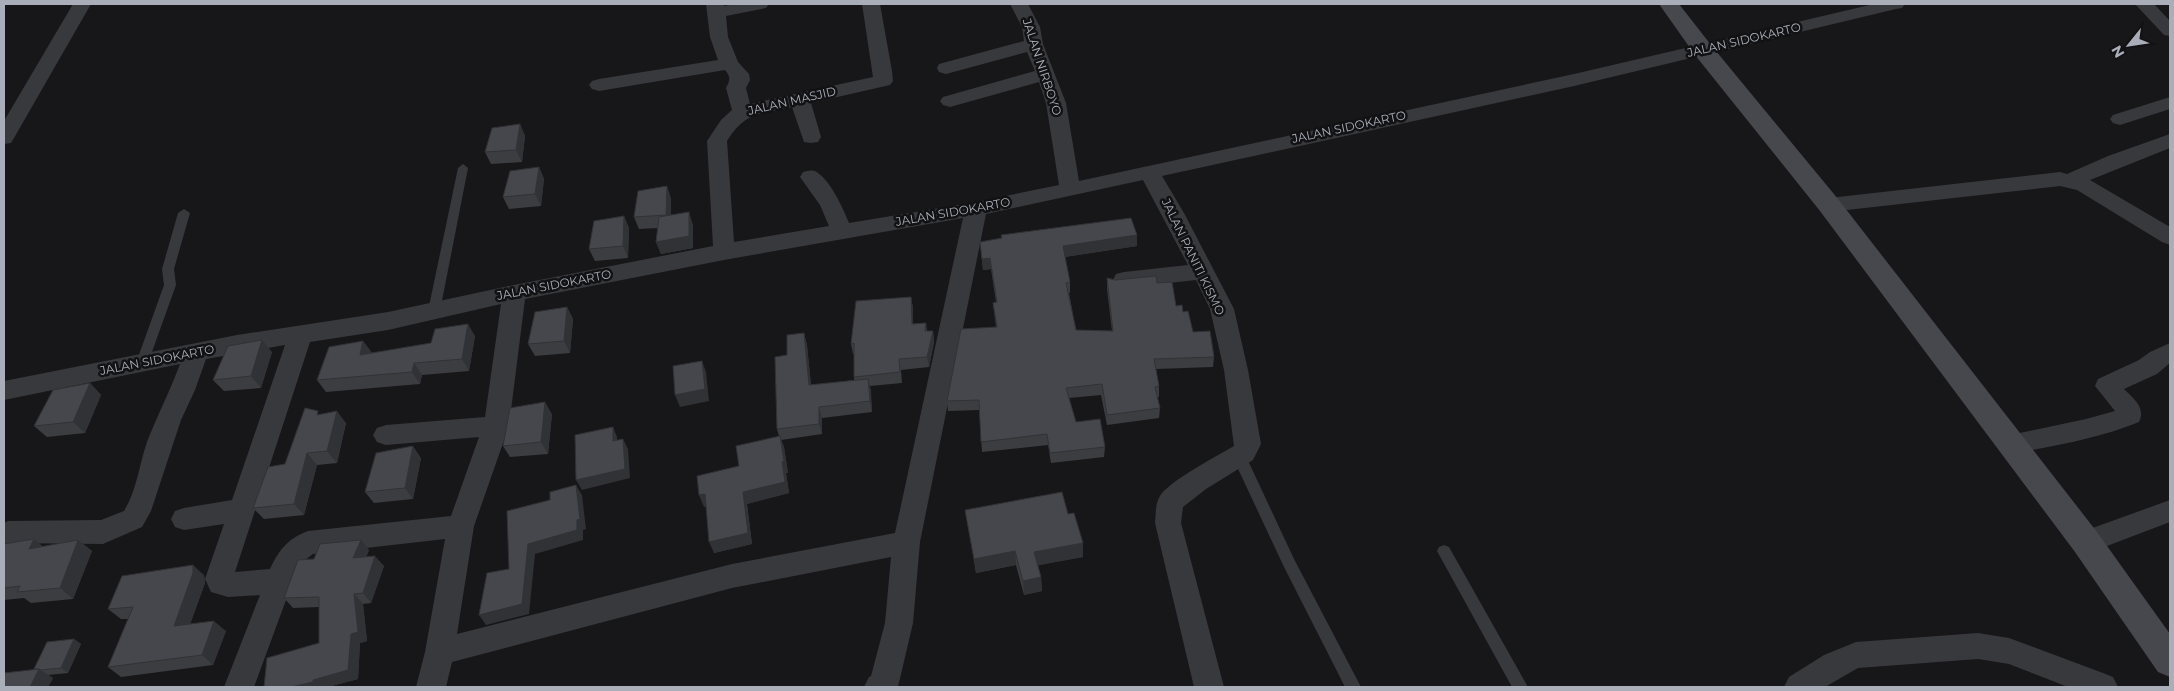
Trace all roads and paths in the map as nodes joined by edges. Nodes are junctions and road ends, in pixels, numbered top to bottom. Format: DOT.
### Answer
graph roads {
  1 [pos="82,4"];
  2 [pos="760,4"];
  3 [pos="872,4"];
  4 [pos="1019,4"];
  5 [pos="1669,4"];
  6 [pos="1890,4"];
  7 [pos="2144,4"];
  8 [pos="715,8"];
  9 [pos="2170,31"];
  10 [pos="1034,44"];
  11 [pos="1703,50"];
  12 [pos="729,64"];
  13 [pos="946,68"];
  14 [pos="1044,74"];
  15 [pos="599,85"];
  16 [pos="800,100"];
  17 [pos="950,101"];
  18 [pos="2170,103"];
  19 [pos="742,112"];
  20 [pos="2120,119"];
  21 [pos="811,137"];
  22 [pos="4,138"];
  23 [pos="2170,141"];
  24 [pos="463,168"];
  25 [pos="1150,172"];
  26 [pos="810,177"];
  27 [pos="2071,180"];
  28 [pos="1070,190"];
  29 [pos="1829,205"];
  30 [pos="976,209"];
  31 [pos="184,213"];
  32 [pos="842,231"];
  33 [pos="2170,237"];
  34 [pos="724,252"];
  35 [pos="1203,271"];
  36 [pos="1115,281"];
  37 [pos="514,292"];
  38 [pos="434,310"];
  39 [pos="301,334"];
  40 [pos="2170,352"];
  41 [pos="196,353"];
  42 [pos="142,363"];
  43 [pos="4,390"];
  44 [pos="496,426"];
  45 [pos="386,435"];
  46 [pos="2010,444"];
  47 [pos="1239,456"];
  48 [pos="242,510"];
  49 [pos="2170,511"];
  50 [pos="184,519"];
  51 [pos="461,526"];
  52 [pos="8,533"];
  53 [pos="906,542"];
  54 [pos="2086,542"];
  55 [pos="1444,551"];
  56 [pos="279,581"];
  57 [pos="440,652"];
  58 [pos="2170,661"];
  59 [pos="239,687"];
  60 [pos="431,687"];
  61 [pos="879,687"];
  62 [pos="1209,687"];
  63 [pos="1353,687"];
  64 [pos="1520,687"];
  65 [pos="1800,687"];
  66 [pos="2103,687"];
  1 -- 22 [label="street"];
  2 -- 8 [label="street"];
  3 -- 16 [label="street, JALAN MASJID"];
  4 -- 10 [label="street, JALAN NIRBOYO"];
  5 -- 11 [label="main road"];
  6 -- 11 [label="street, JALAN SIDOKARTO"];
  7 -- 9 [label="street"];
  8 -- 12 [label="street"];
  10 -- 13 [label="street"];
  10 -- 14 [label="street, JALAN NIRBOYO"];
  11 -- 25 [label="street, JALAN SIDOKARTO"];
  11 -- 29 [label="main road"];
  12 -- 15 [label="street"];
  12 -- 19 [label="street"];
  14 -- 17 [label="street"];
  14 -- 28 [label="street, JALAN NIRBOYO"];
  16 -- 19 [label="street, JALAN MASJID"];
  16 -- 21 [label="street"];
  18 -- 20 [label="street"];
  19 -- 34 [label="street, JALAN MASJID"];
  23 -- 27 [label="street"];
  24 -- 38 [label="lane"];
  25 -- 28 [label="street, JALAN SIDOKARTO"];
  25 -- 35 [label="street, JALAN PANITI KISMO"];
  26 -- 32 [label="street"];
  27 -- 29 [label="street"];
  27 -- 33 [label="street"];
  28 -- 30 [label="street, JALAN SIDOKARTO"];
  29 -- 46 [label="main road"];
  30 -- 32 [label="street, JALAN SIDOKARTO"];
  30 -- 53 [label="street"];
  31 -- 42 [label="lane"];
  32 -- 34 [label="street, JALAN SIDOKARTO"];
  34 -- 37 [label="street, JALAN SIDOKARTO"];
  35 -- 36 [label="street"];
  35 -- 47 [label="street, JALAN PANITI KISMO"];
  37 -- 38 [label="street, JALAN SIDOKARTO"];
  37 -- 44 [label="street"];
  38 -- 39 [label="street, JALAN SIDOKARTO"];
  39 -- 41 [label="street, JALAN SIDOKARTO"];
  39 -- 48 [label="street"];
  40 -- 46 [label="street"];
  41 -- 42 [label="street, JALAN SIDOKARTO"];
  41 -- 52 [label="street"];
  42 -- 43 [label="street, JALAN SIDOKARTO"];
  44 -- 45 [label="street"];
  44 -- 51 [label="street"];
  46 -- 54 [label="main road"];
  47 -- 62 [label="street"];
  47 -- 63 [label="lane"];
  48 -- 50 [label="street"];
  48 -- 56 [label="street"];
  49 -- 54 [label="street"];
  51 -- 56 [label="street"];
  51 -- 57 [label="street"];
  53 -- 57 [label="street"];
  53 -- 61 [label="street"];
  54 -- 58 [label="main road"];
  55 -- 64 [label="lane"];
  56 -- 59 [label="street"];
  57 -- 60 [label="street"];
  65 -- 66 [label="street"];
}
